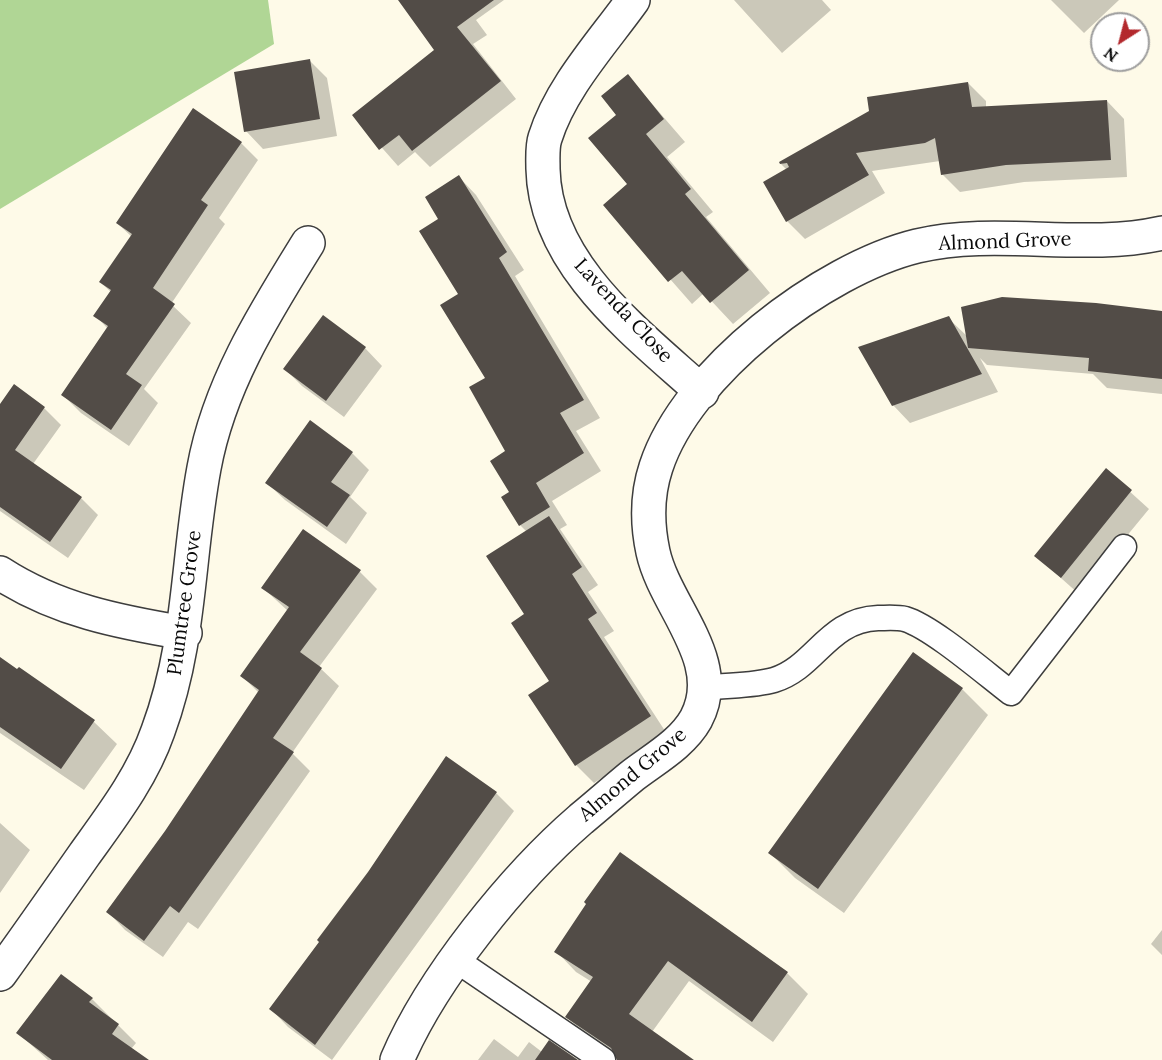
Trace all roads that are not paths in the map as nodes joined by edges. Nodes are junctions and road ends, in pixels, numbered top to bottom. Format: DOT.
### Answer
graph roads {
  1 [pos="633,0"];
  2 [pos="1162,233"];
  3 [pos="308,243"];
  4 [pos="702,392"];
  5 [pos="1124,547"];
  6 [pos="0,573"];
  7 [pos="185,633"];
  8 [pos="705,688"];
  9 [pos="456,960"];
  10 [pos="0,974"];
  11 [pos="397,1060"];
  12 [pos="603,1060"];
  1 -- 4 [label="street, Lavenda Close"];
  2 -- 4 [label="street, Almond Grove"];
  3 -- 7 [label="street, Plumtree Grove"];
  4 -- 8 [label="street, Almond Grove"];
  5 -- 8 [label="lane"];
  6 -- 7 [label="street"];
  7 -- 10 [label="street, Plumtree Grove"];
  8 -- 9 [label="street, Almond Grove"];
  9 -- 11 [label="street, Almond Grove"];
  9 -- 12 [label="lane"];
}
